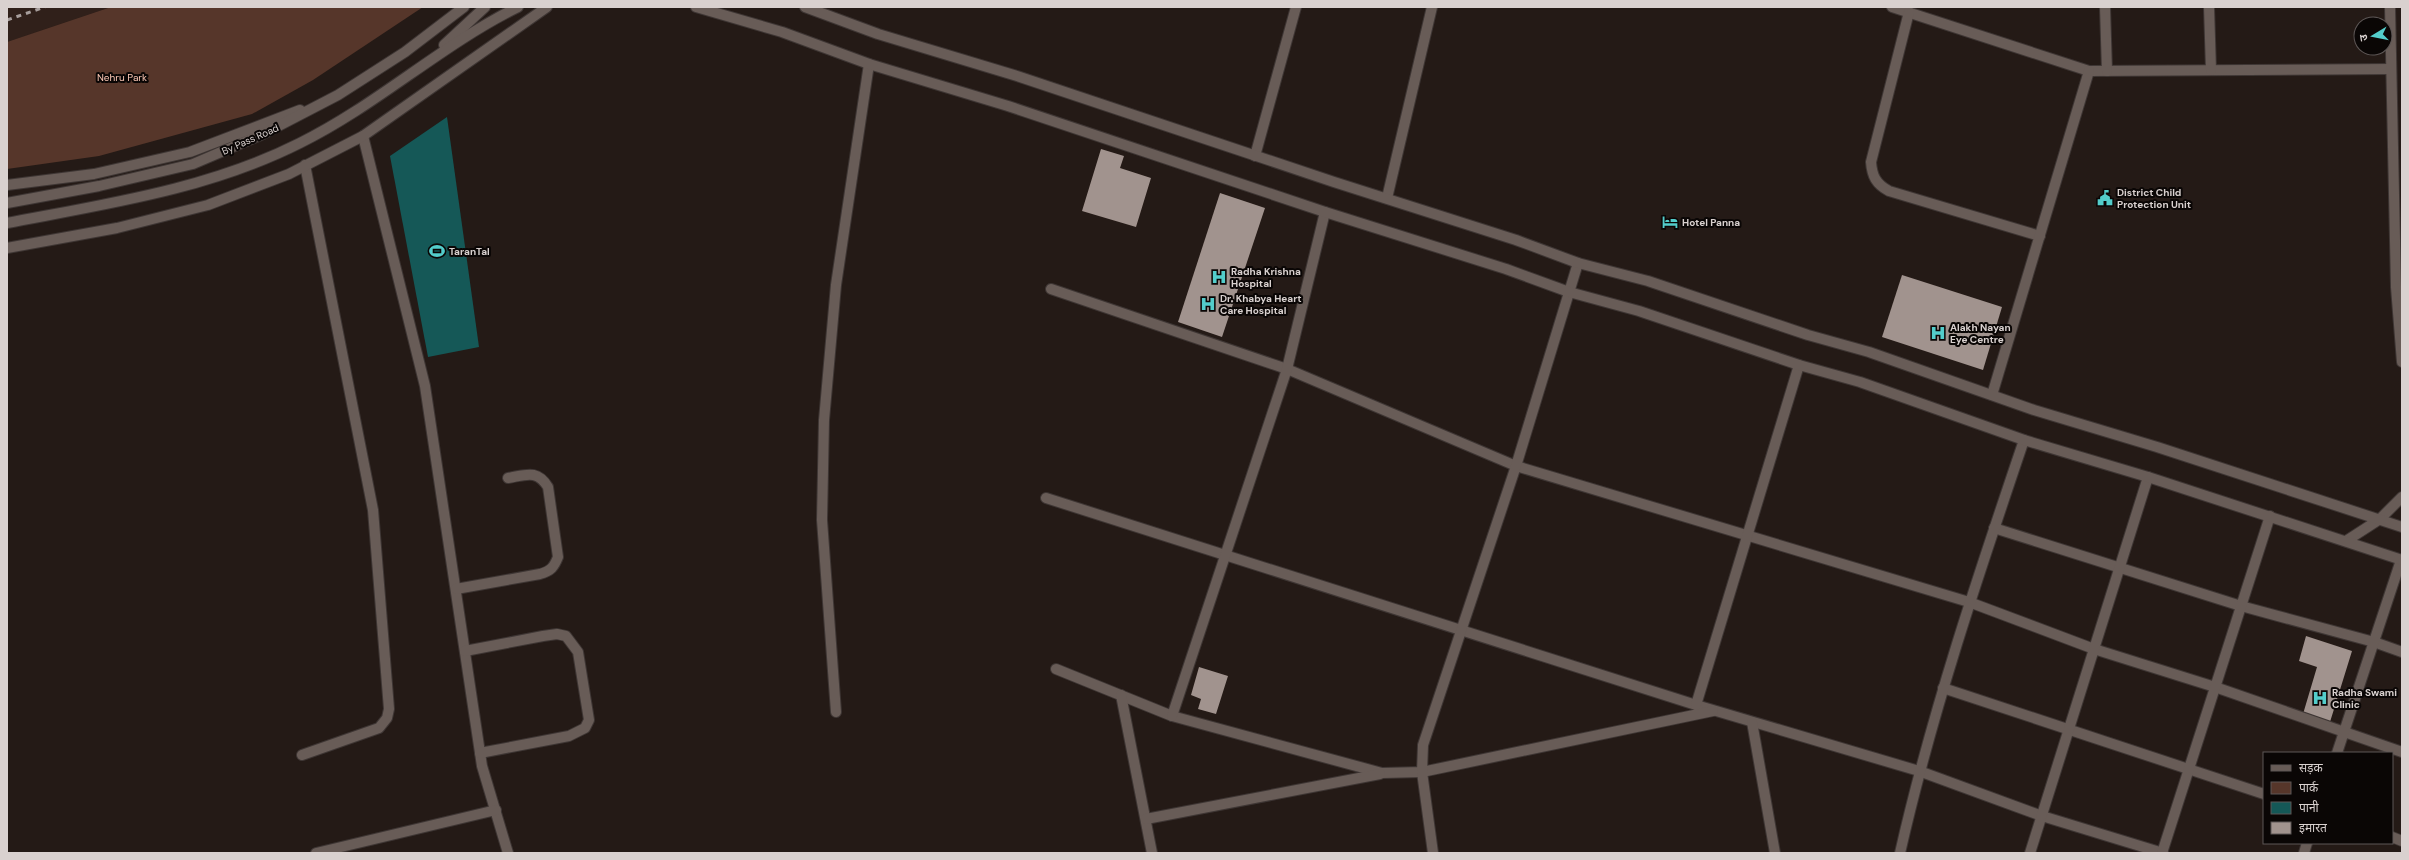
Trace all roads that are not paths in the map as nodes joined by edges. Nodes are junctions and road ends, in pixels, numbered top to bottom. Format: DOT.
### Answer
graph roads {
  1 [pos="464,7"];
  2 [pos="485,7"];
  3 [pos="518,7"];
  4 [pos="547,7"];
  5 [pos="696,7"];
  6 [pos="806,7"];
  7 [pos="1296,7"];
  8 [pos="1432,7"];
  9 [pos="1892,7"];
  10 [pos="2105,7"];
  11 [pos="2208,7"];
  12 [pos="2390,7"];
  13 [pos="1909,12"];
  14 [pos="426,61"];
  15 [pos="868,64"];
  16 [pos="2391,69"];
  17 [pos="2211,70"];
  18 [pos="2090,71"];
  19 [pos="2107,71"];
  20 [pos="338,96"];
  21 [pos="363,136"];
  22 [pos="1255,156"];
  23 [pos="305,165"];
  24 [pos="7,185"];
  25 [pos="1387,198"];
  26 [pos="7,203"];
  27 [pos="1325,212"];
  28 [pos="7,223"];
  29 [pos="2040,236"];
  30 [pos="7,248"];
  31 [pos="1578,262"];
  32 [pos="1051,289"];
  33 [pos="1569,292"];
  34 [pos="2402,362"];
  35 [pos="1799,365"];
  36 [pos="1288,369"];
  37 [pos="1992,395"];
  38 [pos="2024,440"];
  39 [pos="1516,466"];
  40 [pos="2148,477"];
  41 [pos="508,478"];
  42 [pos="2402,497"];
  43 [pos="1046,498"];
  44 [pos="2270,516"];
  45 [pos="2380,519"];
  46 [pos="2402,527"];
  47 [pos="1994,528"];
  48 [pos="1746,534"];
  49 [pos="2346,540"];
  50 [pos="1226,557"];
  51 [pos="2402,560"];
  52 [pos="2120,567"];
  53 [pos="456,589"];
  54 [pos="1969,602"];
  55 [pos="2241,606"];
  56 [pos="1462,630"];
  57 [pos="2374,642"];
  58 [pos="2094,649"];
  59 [pos="465,651"];
  60 [pos="2402,652"];
  61 [pos="1056,669"];
  62 [pos="2215,687"];
  63 [pos="1943,688"];
  64 [pos="1121,696"];
  65 [pos="1696,705"];
  66 [pos="1714,711"];
  67 [pos="836,712"];
  68 [pos="1172,716"];
  69 [pos="1752,722"];
  70 [pos="2069,729"];
  71 [pos="2344,733"];
  72 [pos="2337,752"];
  73 [pos="2402,752"];
  74 [pos="480,753"];
  75 [pos="302,755"];
  76 [pos="2188,770"];
  77 [pos="1919,771"];
  78 [pos="1422,772"];
  79 [pos="1382,773"];
  80 [pos="2263,794"];
  81 [pos="496,810"];
  82 [pos="2042,816"];
  83 [pos="1146,819"];
  84 [pos="316,853"];
  85 [pos="508,853"];
  86 [pos="1152,853"];
  87 [pos="1433,853"];
  88 [pos="1775,853"];
  89 [pos="1900,853"];
  90 [pos="2030,853"];
  91 [pos="2162,853"];
  1 -- 20 [label="street, By Pass Road"];
  2 -- 14 [label="street"];
  3 -- 14 [label="street"];
  4 -- 21 [label="street"];
  5 -- 15 [label="street"];
  6 -- 22 [label="street"];
  7 -- 22 [label="street"];
  8 -- 25 [label="street"];
  9 -- 13 [label="street"];
  10 -- 19 [label="street"];
  11 -- 17 [label="street"];
  12 -- 16 [label="street"];
  13 -- 18 [label="street"];
  13 -- 29 [label="street"];
  14 -- 28 [label="street"];
  15 -- 27 [label="street"];
  15 -- 67 [label="street"];
  16 -- 17 [label="street"];
  16 -- 34 [label="street"];
  17 -- 19 [label="street"];
  18 -- 19 [label="street"];
  18 -- 29 [label="street"];
  20 -- 24 [label="street"];
  20 -- 26 [label="street, By Pass Road"];
  21 -- 23 [label="street"];
  21 -- 53 [label="street"];
  22 -- 25 [label="street"];
  23 -- 30 [label="street"];
  23 -- 75 [label="street"];
  25 -- 31 [label="street"];
  27 -- 33 [label="street"];
  27 -- 36 [label="street"];
  29 -- 37 [label="street"];
  31 -- 33 [label="street"];
  31 -- 37 [label="street"];
  32 -- 36 [label="street"];
  33 -- 35 [label="street"];
  33 -- 39 [label="street"];
  35 -- 38 [label="street"];
  35 -- 48 [label="street"];
  36 -- 39 [label="street"];
  36 -- 50 [label="street"];
  37 -- 45 [label="street"];
  38 -- 40 [label="street"];
  38 -- 47 [label="street"];
  39 -- 48 [label="street"];
  39 -- 56 [label="street"];
  40 -- 44 [label="street"];
  40 -- 52 [label="street"];
  41 -- 53 [label="street"];
  42 -- 45 [label="street"];
  43 -- 50 [label="street"];
  44 -- 49 [label="street"];
  44 -- 55 [label="street"];
  45 -- 46 [label="street"];
  45 -- 49 [label="street"];
  47 -- 52 [label="street"];
  47 -- 54 [label="street"];
  48 -- 54 [label="street"];
  48 -- 65 [label="street"];
  49 -- 51 [label="street"];
  50 -- 56 [label="street"];
  50 -- 68 [label="street"];
  51 -- 57 [label="street"];
  52 -- 55 [label="street"];
  52 -- 58 [label="street"];
  53 -- 59 [label="street"];
  54 -- 58 [label="street"];
  54 -- 63 [label="street"];
  55 -- 57 [label="street"];
  55 -- 62 [label="street"];
  56 -- 65 [label="street"];
  56 -- 78 [label="street"];
  57 -- 60 [label="street"];
  57 -- 71 [label="street"];
  58 -- 62 [label="street"];
  58 -- 70 [label="street"];
  59 -- 74 [label="street"];
  59 -- 74 [label="street"];
  61 -- 64 [label="street"];
  62 -- 71 [label="street"];
  62 -- 76 [label="street"];
  63 -- 70 [label="street"];
  63 -- 77 [label="street"];
  64 -- 68 [label="street"];
  64 -- 83 [label="street"];
  65 -- 66 [label="street"];
  66 -- 69 [label="street"];
  66 -- 78 [label="street"];
  68 -- 79 [label="street"];
  69 -- 77 [label="street"];
  69 -- 88 [label="street"];
  70 -- 76 [label="street"];
  70 -- 82 [label="street"];
  71 -- 72 [label="street"];
  71 -- 73 [label="street"];
  74 -- 81 [label="street"];
  76 -- 80 [label="street"];
  76 -- 91 [label="street"];
  77 -- 82 [label="street"];
  77 -- 89 [label="street"];
  78 -- 79 [label="street"];
  78 -- 87 [label="street"];
  79 -- 83 [label="street"];
  81 -- 84 [label="street"];
  81 -- 85 [label="street"];
  82 -- 90 [label="street"];
  82 -- 91 [label="street"];
  83 -- 86 [label="street"];
}
